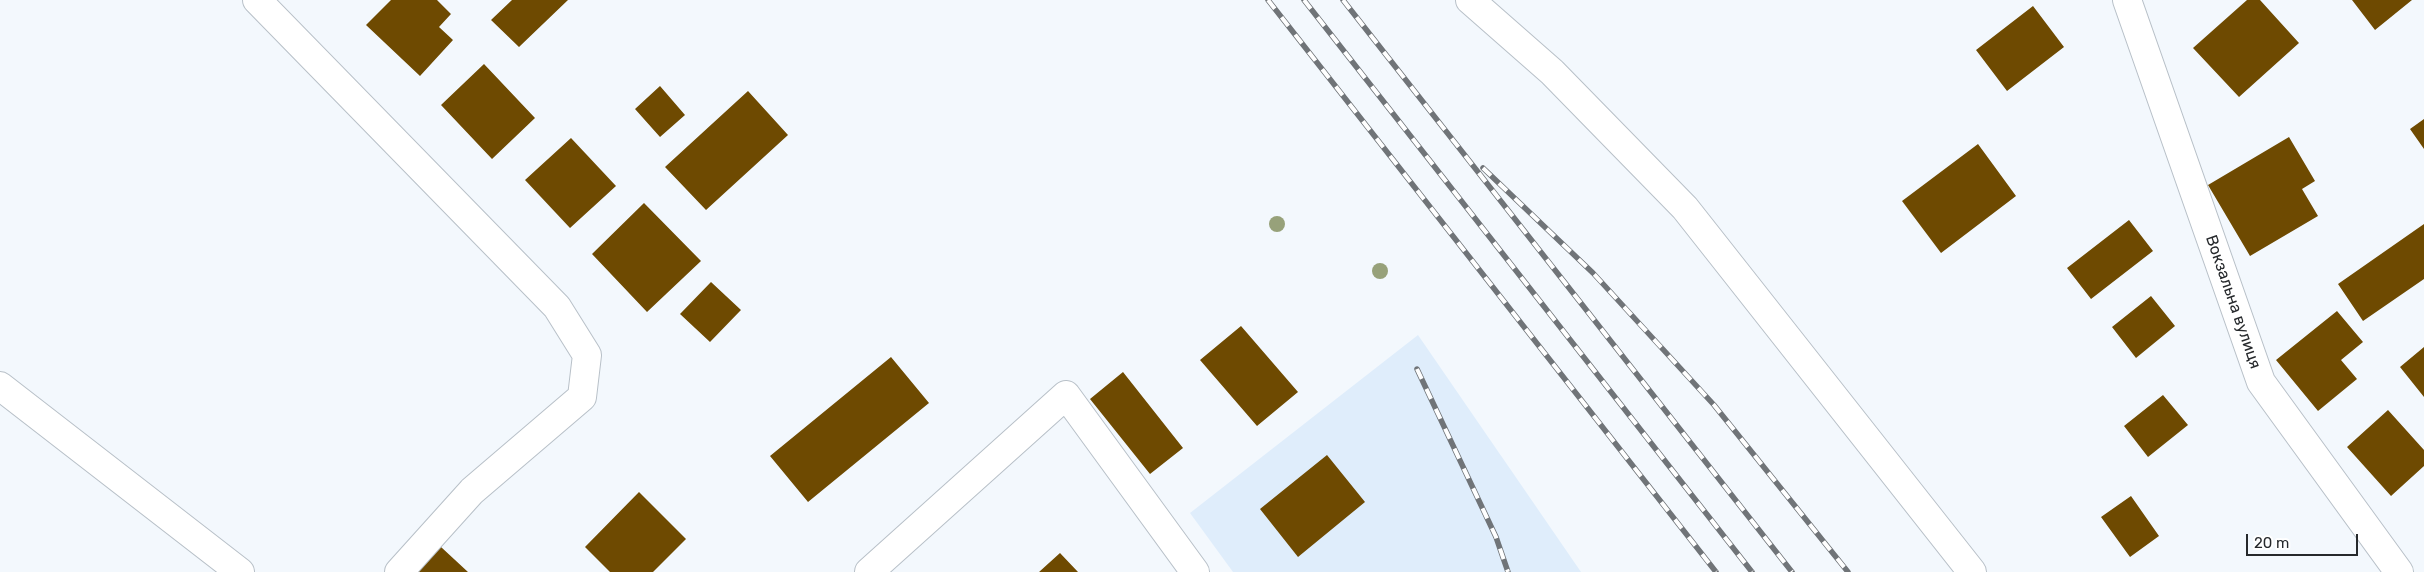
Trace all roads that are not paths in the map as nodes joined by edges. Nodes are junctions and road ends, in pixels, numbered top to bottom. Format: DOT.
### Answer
graph roads {
  1 [pos="257,0"];
  2 [pos="1470,0"];
  3 [pos="2126,0"];
  4 [pos="0,386"];
  5 [pos="240,572"];
  6 [pos="399,572"];
  7 [pos="869,572"];
  8 [pos="1195,572"];
  9 [pos="1972,572"];
  10 [pos="2399,572"];
  1 -- 6 [label="street"];
  2 -- 9 [label="street"];
  3 -- 10 [label="street, Вокзальна вулиця"];
  4 -- 5 [label="street"];
  7 -- 8 [label="street"];
}
